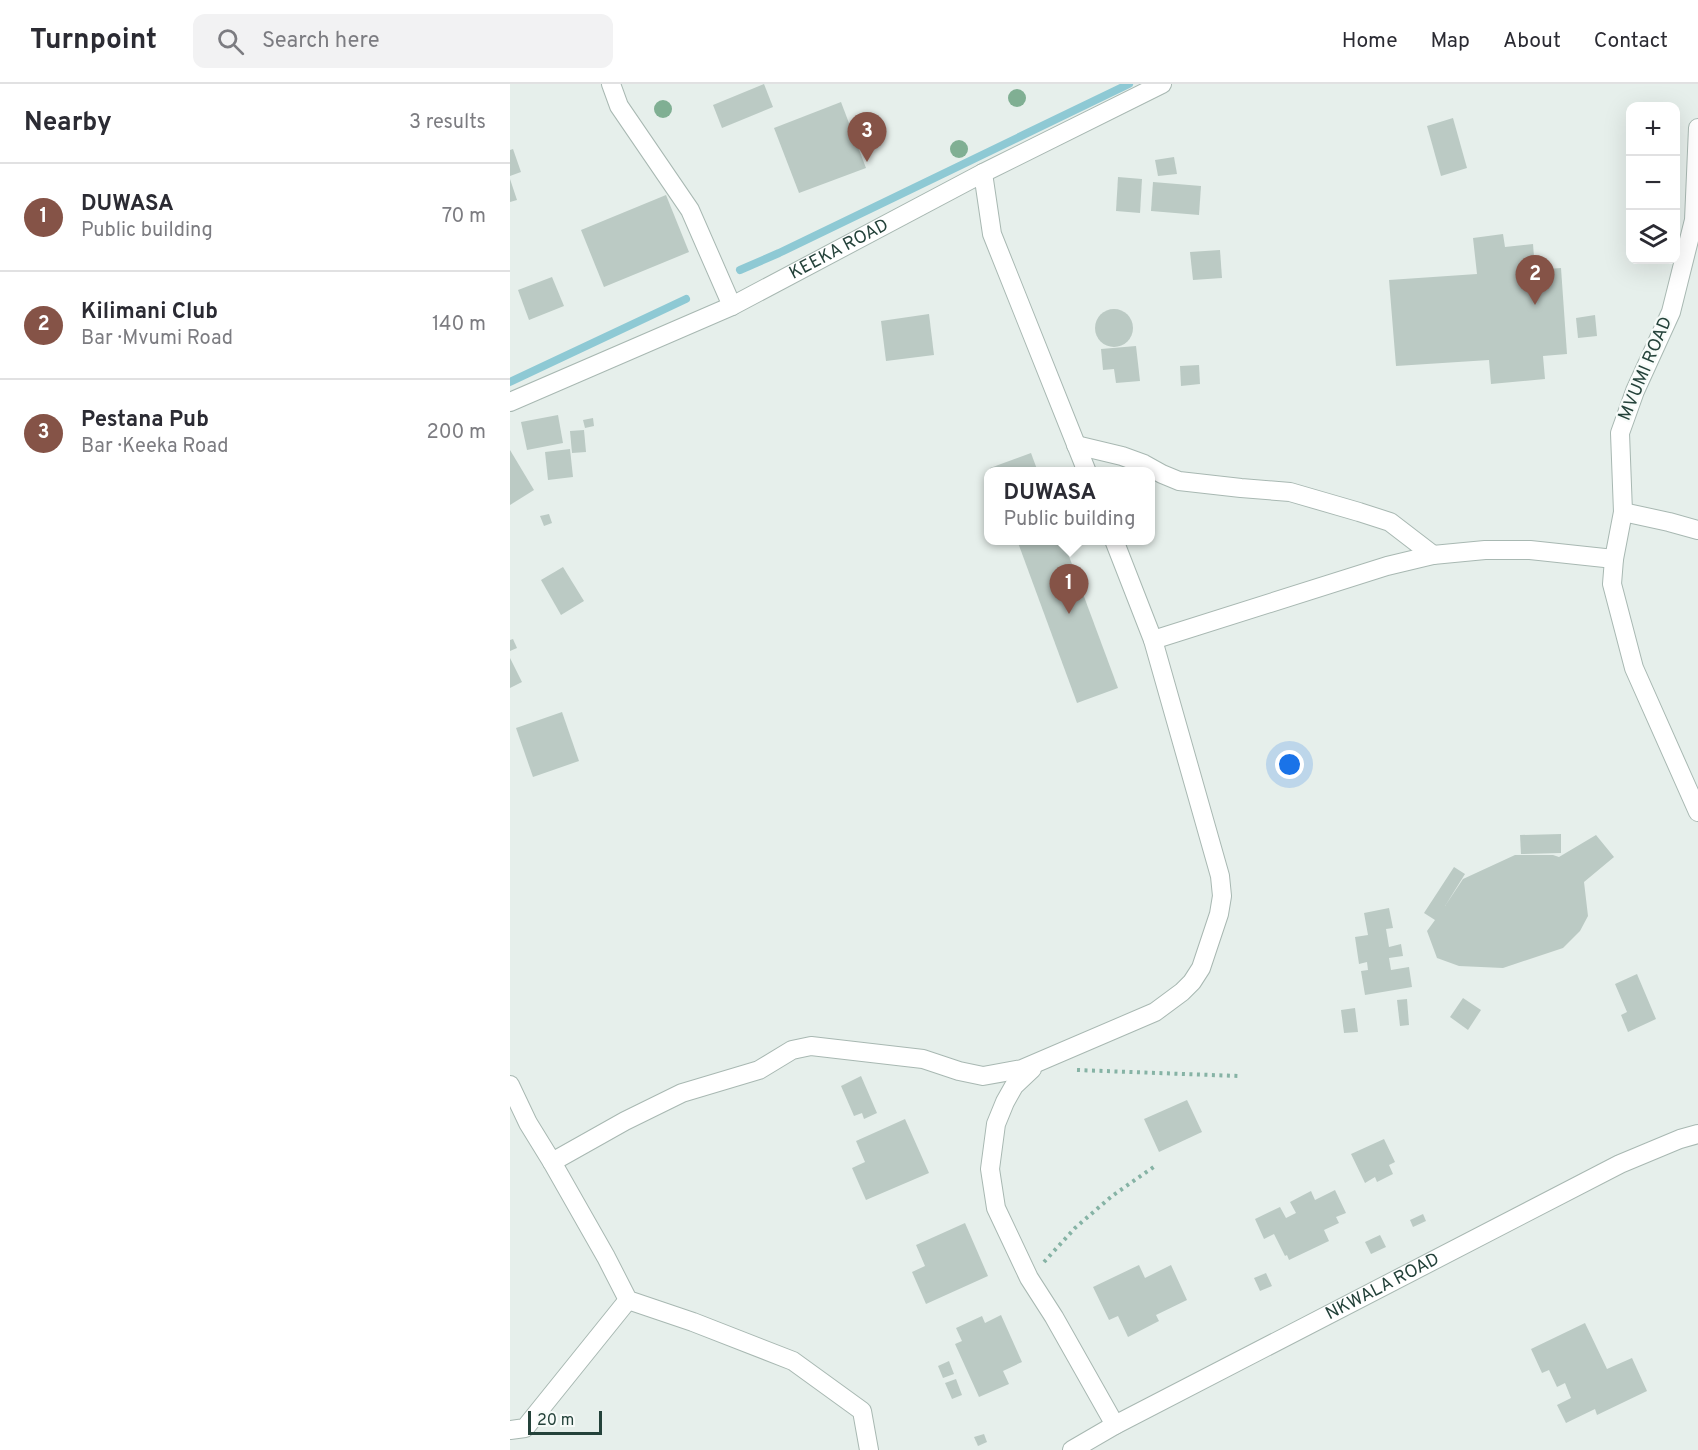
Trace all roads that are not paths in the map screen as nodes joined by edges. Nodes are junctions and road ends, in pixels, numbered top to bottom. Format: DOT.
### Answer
graph roads {
  1 [pos="611,84"];
  2 [pos="1162,84"];
  3 [pos="1698,128"];
  4 [pos="983,173"];
  5 [pos="732,306"];
  6 [pos="510,402"];
  7 [pos="1076,445"];
  8 [pos="1084,467"];
  9 [pos="1149,467"];
  10 [pos="1155,470"];
  11 [pos="1623,512"];
  12 [pos="1698,530"];
  13 [pos="1116,545"];
  14 [pos="1433,555"];
  15 [pos="1614,559"];
  16 [pos="1153,640"];
  17 [pos="1698,812"];
  18 [pos="1032,1069"];
  19 [pos="510,1085"];
  20 [pos="1698,1134"];
  21 [pos="552,1162"];
  22 [pos="628,1300"];
  23 [pos="1115,1425"];
  24 [pos="510,1430"];
  25 [pos="869,1450"];
  26 [pos="1072,1450"];
  1 -- 5 [label="street"];
  2 -- 4 [label="street, KEEKA ROAD"];
  3 -- 11 [label="street, MVUMI ROAD"];
  4 -- 5 [label="street, KEEKA ROAD"];
  4 -- 7 [label="street"];
  5 -- 6 [label="street, KEEKA ROAD"];
  7 -- 8 [label="street"];
  7 -- 9 [label="street"];
  10 -- 14 [label="street"];
  11 -- 12 [label="street"];
  11 -- 15 [label="street, MVUMI ROAD"];
  13 -- 16 [label="street"];
  14 -- 15 [label="street"];
  14 -- 16 [label="street"];
  15 -- 17 [label="street, MVUMI ROAD"];
  16 -- 21 [label="street"];
  18 -- 23 [label="street"];
  19 -- 21 [label="street"];
  20 -- 23 [label="street, NKWALA ROAD"];
  21 -- 22 [label="street"];
  22 -- 24 [label="street"];
  22 -- 25 [label="street"];
  23 -- 26 [label="street, NKWALA ROAD"];
}
